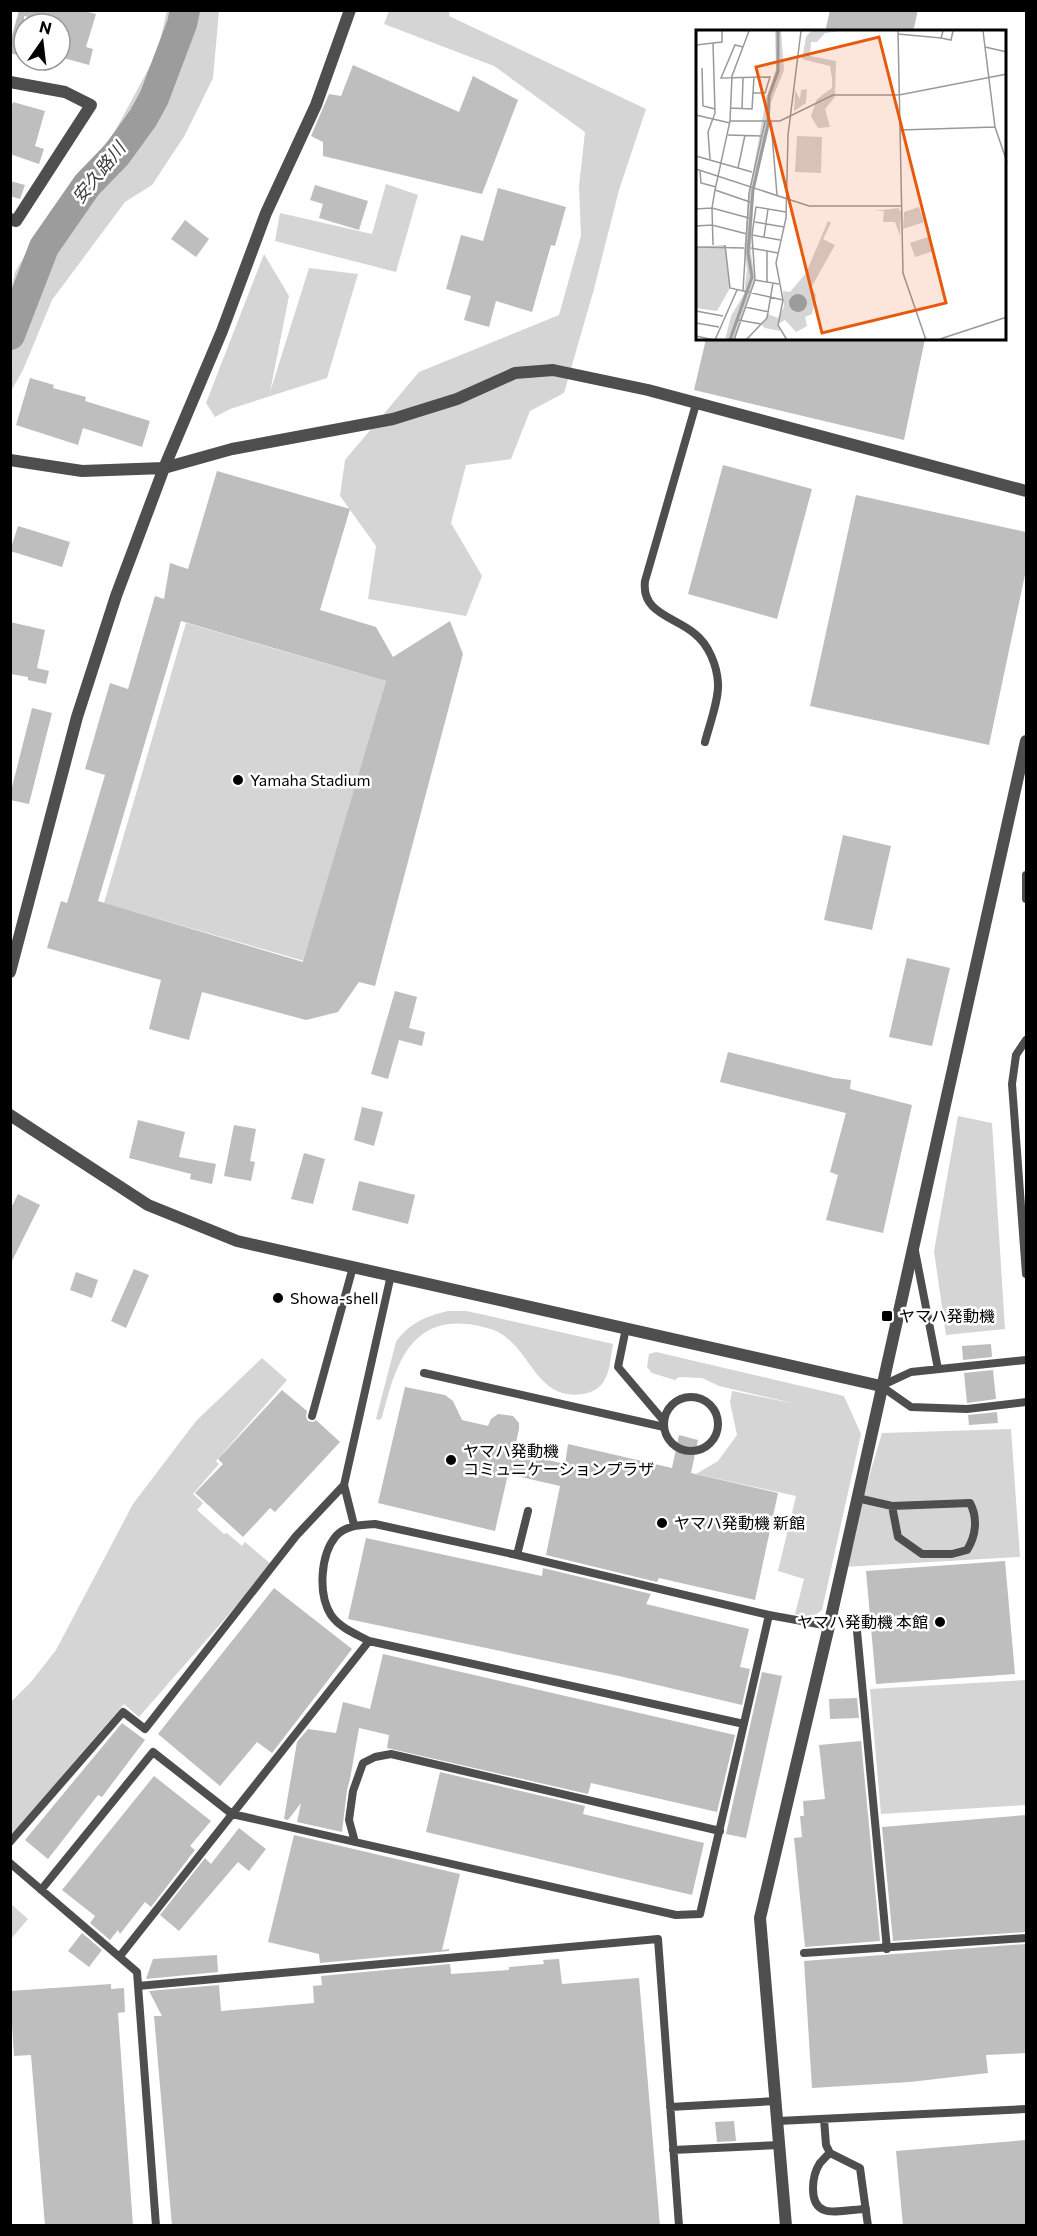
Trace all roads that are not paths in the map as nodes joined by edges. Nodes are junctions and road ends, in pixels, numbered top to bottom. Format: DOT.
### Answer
graph roads {
  1 [pos="350,10"];
  2 [pos="10,82"];
  3 [pos="10,219"];
  4 [pos="696,404"];
  5 [pos="10,460"];
  6 [pos="164,468"];
  7 [pos="1026,490"];
  8 [pos="1026,741"];
  9 [pos="705,742"];
  10 [pos="1022,778"];
  11 [pos="1026,875"];
  12 [pos="1026,899"];
  13 [pos="10,972"];
  14 [pos="1026,1040"];
  15 [pos="10,1115"];
  16 [pos="914,1245"];
  17 [pos="353,1267"];
  18 [pos="1026,1274"];
  19 [pos="391,1275"];
  20 [pos="626,1328"];
  21 [pos="1026,1360"];
  22 [pos="938,1369"];
  23 [pos="424,1373"];
  24 [pos="881,1386"];
  25 [pos="1026,1402"];
  26 [pos="312,1416"];
  27 [pos="663,1424"];
  28 [pos="344,1485"];
  29 [pos="856,1498"];
  30 [pos="892,1506"];
  31 [pos="528,1511"];
  32 [pos="354,1525"];
  33 [pos="517,1555"];
  34 [pos="769,1615"];
  35 [pos="829,1626"];
  36 [pos="857,1631"];
  37 [pos="369,1641"];
  38 [pos="744,1724"];
  39 [pos="232,1814"];
  40 [pos="720,1831"];
  41 [pos="10,1842"];
  42 [pos="355,1842"];
  43 [pos="10,1863"];
  44 [pos="41,1890"];
  45 [pos="1026,1938"];
  46 [pos="887,1949"];
  47 [pos="804,1953"];
  48 [pos="120,1956"];
  49 [pos="138,1986"];
  50 [pos="776,2101"];
  51 [pos="670,2107"];
  52 [pos="1026,2109"];
  53 [pos="824,2119"];
  54 [pos="778,2121"];
  55 [pos="780,2145"];
  56 [pos="674,2150"];
  57 [pos="830,2153"];
  58 [pos="866,2208"];
  59 [pos="156,2226"];
  60 [pos="679,2226"];
  61 [pos="786,2226"];
  62 [pos="868,2226"];
  1 -- 6 [label="street"];
  2 -- 3 [label="street"];
  4 -- 6 [label="street"];
  4 -- 7 [label="street"];
  4 -- 9 [label="lane"];
  5 -- 6 [label="street"];
  6 -- 13 [label="street"];
  8 -- 10 [label="street"];
  10 -- 16 [label="street"];
  11 -- 12 [label="lane"];
  14 -- 18 [label="lane"];
  15 -- 17 [label="street"];
  16 -- 22 [label="lane"];
  16 -- 24 [label="street"];
  17 -- 19 [label="street"];
  17 -- 26 [label="lane"];
  19 -- 20 [label="street"];
  19 -- 28 [label="lane"];
  20 -- 24 [label="street"];
  20 -- 27 [label="lane"];
  21 -- 22 [label="lane"];
  22 -- 24 [label="lane"];
  23 -- 27 [label="lane"];
  24 -- 25 [label="lane"];
  24 -- 29 [label="street"];
  27 -- 27 [label="lane"];
  28 -- 32 [label="lane"];
  28 -- 41 [label="lane"];
  29 -- 30 [label="lane"];
  29 -- 35 [label="street"];
  30 -- 30 [label="lane"];
  31 -- 33 [label="lane"];
  32 -- 33 [label="lane"];
  32 -- 37 [label="lane"];
  33 -- 34 [label="lane"];
  34 -- 35 [label="lane"];
  34 -- 38 [label="lane"];
  35 -- 50 [label="street"];
  36 -- 46 [label="lane"];
  37 -- 38 [label="lane"];
  37 -- 39 [label="lane"];
  38 -- 40 [label="lane"];
  39 -- 42 [label="lane"];
  39 -- 44 [label="lane"];
  39 -- 48 [label="lane"];
  40 -- 42 [label="lane"];
  40 -- 42 [label="lane"];
  43 -- 44 [label="lane"];
  44 -- 48 [label="lane"];
  45 -- 46 [label="lane"];
  46 -- 47 [label="lane"];
  48 -- 49 [label="lane"];
  49 -- 51 [label="lane"];
  49 -- 59 [label="lane"];
  50 -- 51 [label="lane"];
  50 -- 54 [label="street"];
  51 -- 56 [label="lane"];
  52 -- 53 [label="lane"];
  53 -- 54 [label="lane"];
  53 -- 57 [label="lane"];
  54 -- 55 [label="street"];
  55 -- 56 [label="lane"];
  55 -- 61 [label="street"];
  56 -- 60 [label="lane"];
  57 -- 58 [label="lane"];
  57 -- 58 [label="lane"];
  58 -- 62 [label="lane"];
}
